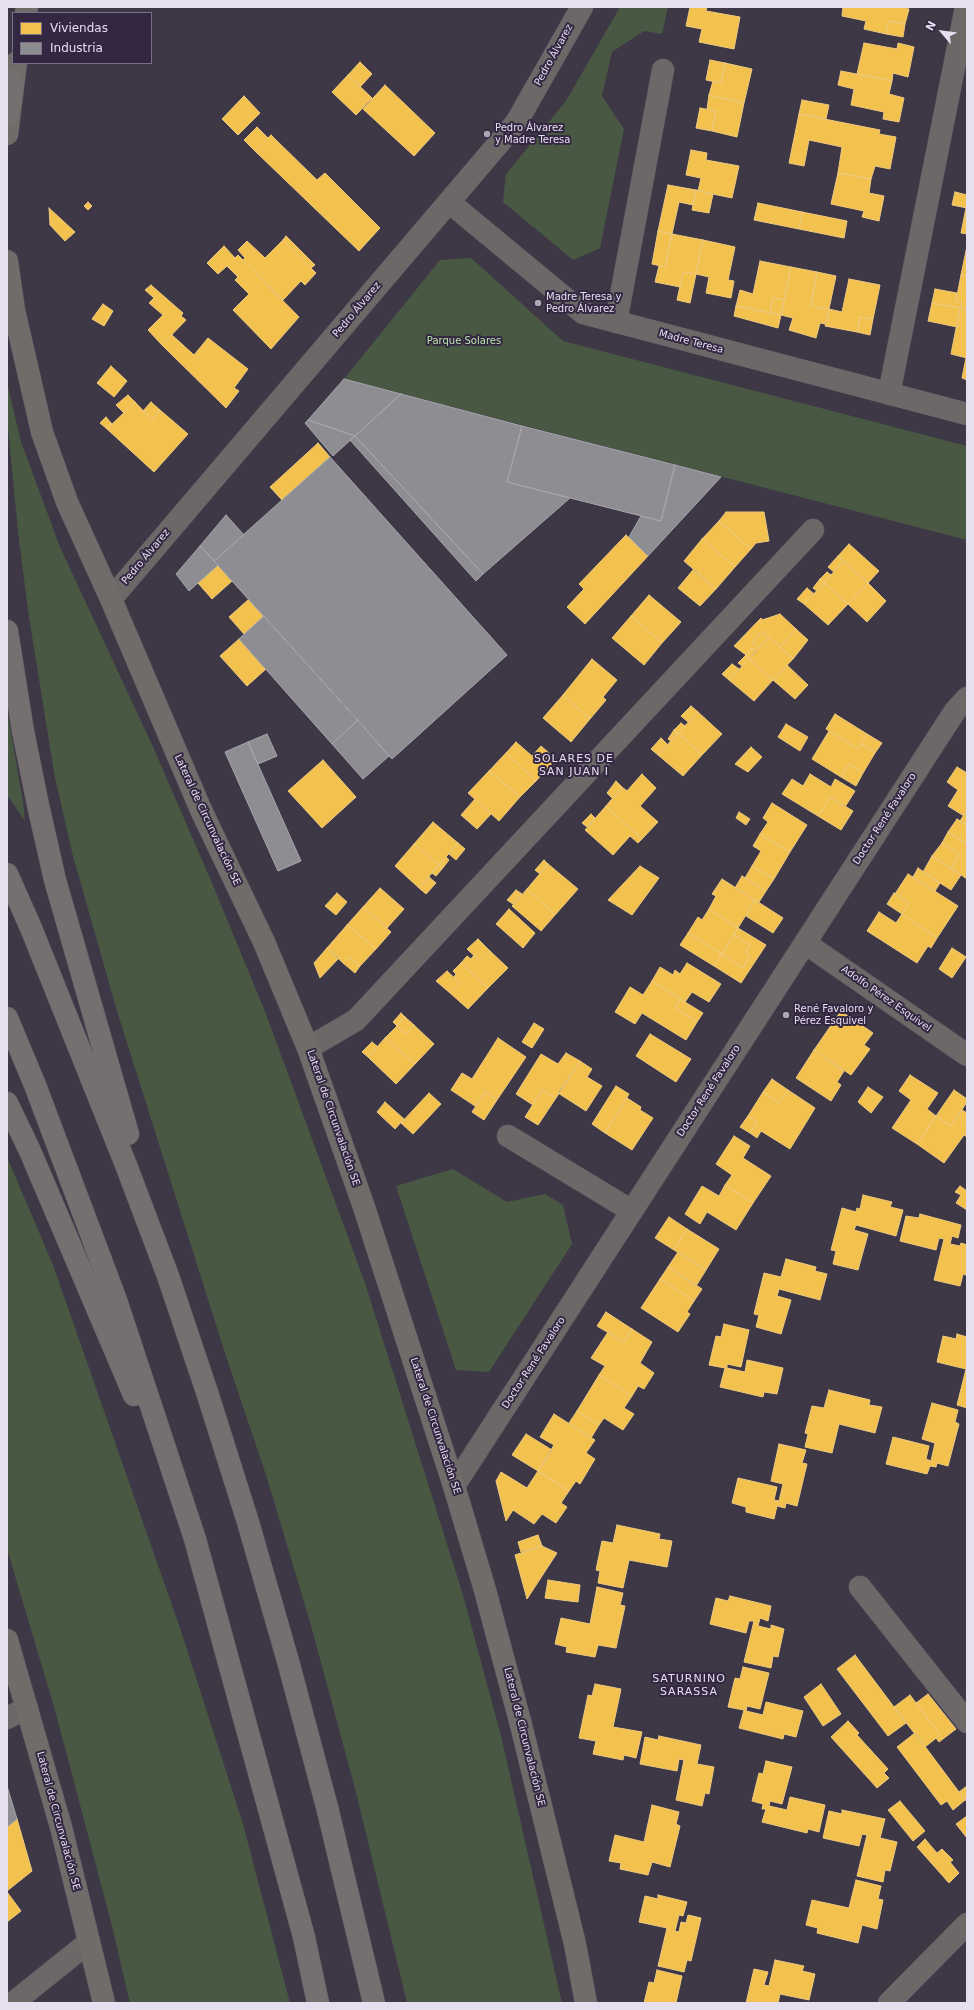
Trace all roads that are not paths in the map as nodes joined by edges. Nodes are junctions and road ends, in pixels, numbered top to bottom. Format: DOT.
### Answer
graph roads {
  1 [pos="582,7"];
  2 [pos="966,7"];
  3 [pos="663,70"];
  4 [pos="14,72"];
  5 [pos="7,116"];
  6 [pos="7,134"];
  7 [pos="449,202"];
  8 [pos="7,261"];
  9 [pos="616,322"];
  10 [pos="889,394"];
  11 [pos="967,414"];
  12 [pos="813,530"];
  13 [pos="111,599"];
  14 [pos="7,631"];
  15 [pos="967,698"];
  16 [pos="7,874"];
  17 [pos="805,943"];
  18 [pos="7,1018"];
  19 [pos="308,1048"];
  20 [pos="967,1055"];
  21 [pos="7,1103"];
  22 [pos="508,1136"];
  23 [pos="632,1211"];
  24 [pos="168,1276"];
  25 [pos="454,1486"];
  26 [pos="195,1539"];
  27 [pos="860,1587"];
  28 [pos="7,1640"];
  29 [pos="27,1708"];
  30 [pos="7,1718"];
  31 [pos="967,1722"];
  32 [pos="967,1924"];
  33 [pos="90,1942"];
  34 [pos="13,2003"];
  35 [pos="104,2003"];
  36 [pos="318,2003"];
  37 [pos="374,2003"];
  38 [pos="586,2003"];
  39 [pos="889,2003"];
  1 -- 7 [label="street, Pedro Álvarez"];
  2 -- 10 [label="street"];
  3 -- 9 [label="street"];
  4 -- 5 [label="highway"];
  4 -- 6 [label="street"];
  7 -- 9 [label="street, Madre Teresa"];
  7 -- 13 [label="street, Pedro Álvarez"];
  8 -- 13 [label="street, Lateral de Circunvalación SE"];
  9 -- 10 [label="street, Madre Teresa"];
  10 -- 11 [label="street, Madre Teresa"];
  12 -- 19 [label="street"];
  13 -- 19 [label="street, Lateral de Circunvalación SE"];
  14 -- 24 [label="highway"];
  15 -- 17 [label="street, Doctor René Favaloro"];
  16 -- 24 [label="highway"];
  17 -- 20 [label="street, Adolfo Pérez Esquivel"];
  17 -- 23 [label="street, Doctor René Favaloro"];
  18 -- 26 [label="highway"];
  19 -- 25 [label="street, Lateral de Circunvalación SE"];
  21 -- 26 [label="highway"];
  22 -- 23 [label="street"];
  23 -- 25 [label="street, Doctor René Favaloro"];
  24 -- 37 [label="highway"];
  25 -- 38 [label="street, Lateral de Circunvalación SE"];
  26 -- 36 [label="highway"];
  27 -- 31 [label="street"];
  28 -- 29 [label="street, Lateral de Circunvalación SE"];
  29 -- 30 [label="street"];
  29 -- 33 [label="street, Lateral de Circunvalación SE"];
  32 -- 39 [label="street"];
  33 -- 34 [label="street"];
  33 -- 35 [label="street, Lateral de Circunvalación SE"];
}
